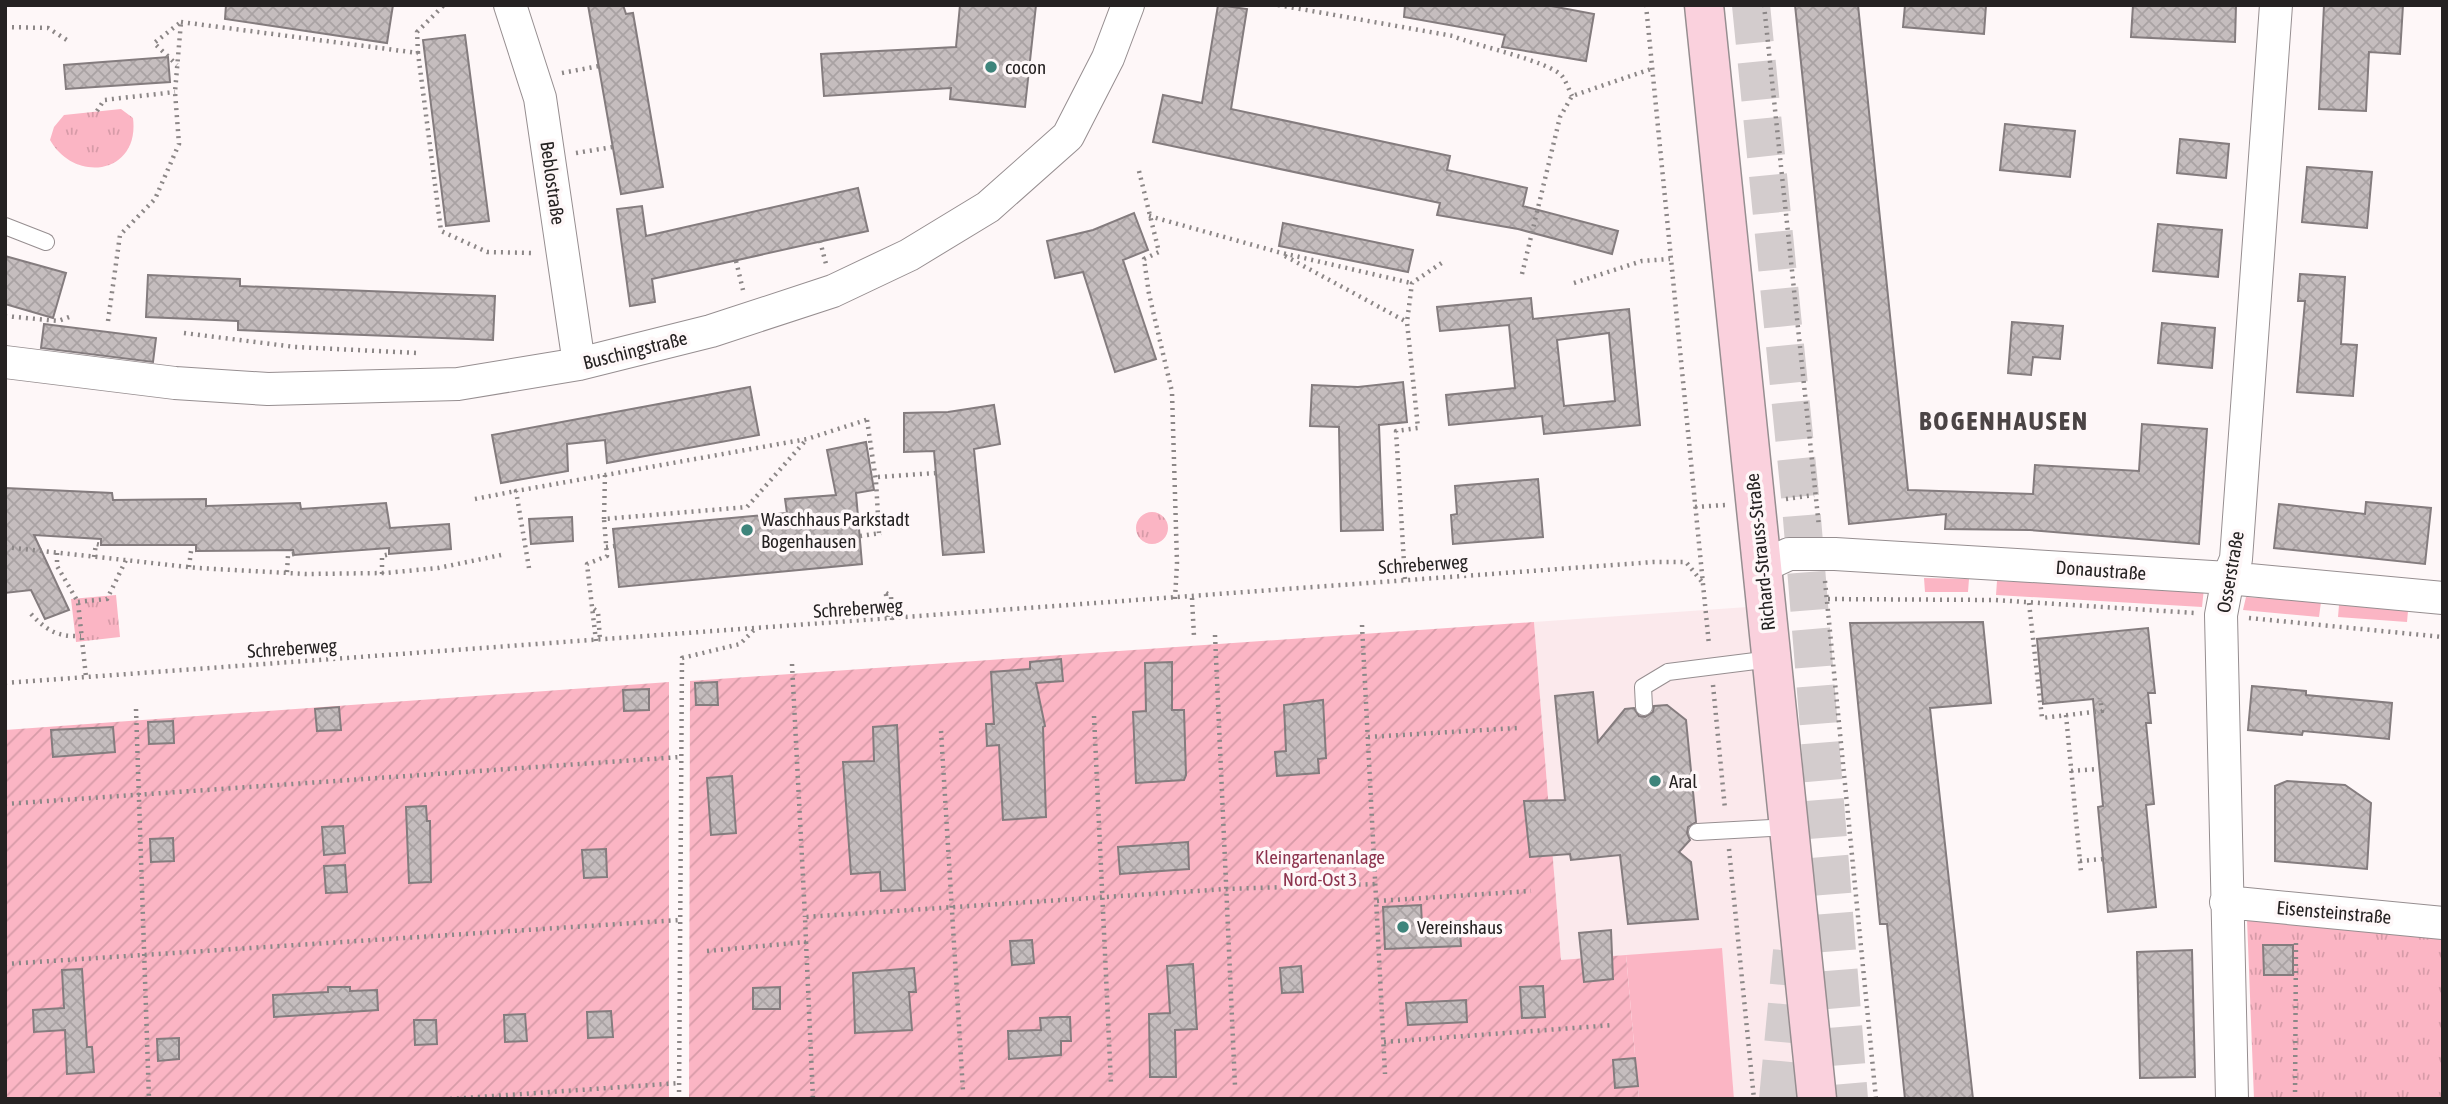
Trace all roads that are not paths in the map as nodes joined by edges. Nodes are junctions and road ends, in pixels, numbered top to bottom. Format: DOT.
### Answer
graph roads {
  1 [pos="510,5"];
  2 [pos="1128,5"];
  3 [pos="1704,5"];
  4 [pos="2276,5"];
  5 [pos="5,226"];
  6 [pos="46,242"];
  7 [pos="5,362"];
  8 [pos="579,364"];
  9 [pos="1761,567"];
  10 [pos="2228,578"];
  11 [pos="2443,598"];
  12 [pos="1771,659"];
  13 [pos="1644,707"];
  14 [pos="1788,827"];
  15 [pos="1697,832"];
  16 [pos="2226,902"];
  17 [pos="2443,923"];
  18 [pos="1817,1099"];
  19 [pos="2231,1099"];
  1 -- 8 [label="street, Beblostraße"];
  2 -- 8 [label="street, Buschingstraße"];
  3 -- 9 [label="main road, Richard-Strauss-Straße"];
  4 -- 10 [label="street, Osserstraße"];
  5 -- 6 [label="lane"];
  7 -- 8 [label="street, Buschingstraße"];
  9 -- 10 [label="street, Donaustraße"];
  9 -- 12 [label="main road, Richard-Strauss-Straße"];
  10 -- 11 [label="street, Donaustraße"];
  10 -- 16 [label="street, Osserstraße"];
  12 -- 13 [label="lane"];
  12 -- 14 [label="main road, Richard-Strauss-Straße"];
  14 -- 15 [label="lane"];
  14 -- 18 [label="main road, Richard-Strauss-Straße"];
  16 -- 17 [label="street, Eisensteinstraße"];
  16 -- 19 [label="street, Osserstraße"];
}
